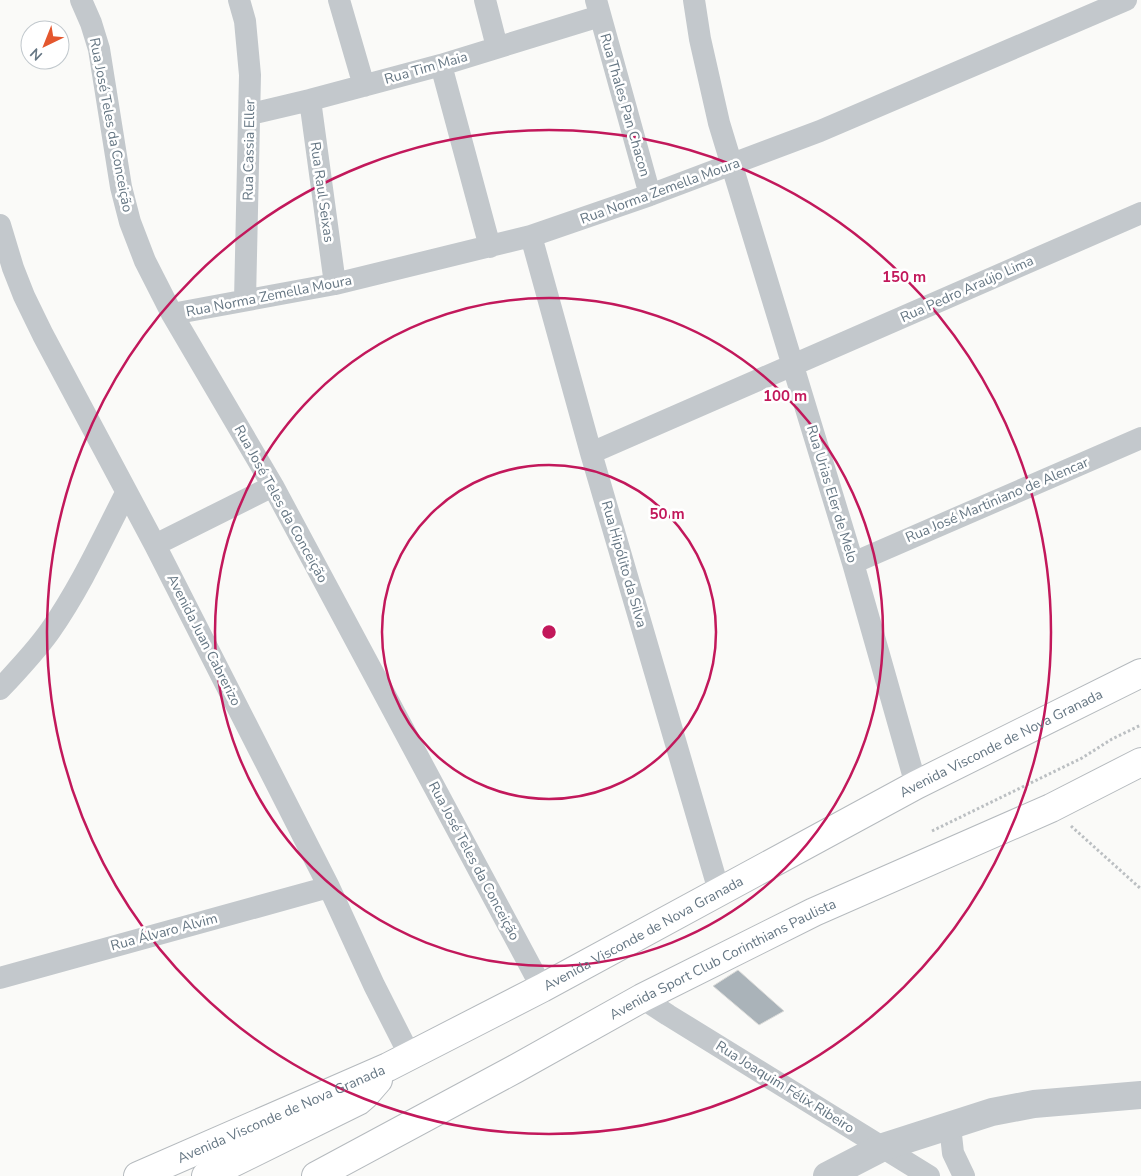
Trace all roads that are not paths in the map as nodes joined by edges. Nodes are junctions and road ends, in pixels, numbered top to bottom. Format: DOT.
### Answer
graph roads {
  1 [pos="81,0"];
  2 [pos="239,0"];
  3 [pos="339,0"];
  4 [pos="485,0"];
  5 [pos="694,0"];
  6 [pos="1126,0"];
  7 [pos="598,8"];
  8 [pos="497,47"];
  9 [pos="441,65"];
  10 [pos="364,86"];
  11 [pos="310,100"];
  12 [pos="250,114"];
  13 [pos="733,165"];
  14 [pos="650,195"];
  15 [pos="1141,213"];
  16 [pos="0,225"];
  17 [pos="532,236"];
  18 [pos="490,247"];
  19 [pos="335,284"];
  20 [pos="245,300"];
  21 [pos="172,314"];
  22 [pos="793,366"];
  23 [pos="1141,438"];
  24 [pos="591,452"];
  25 [pos="273,486"];
  26 [pos="126,493"];
  27 [pos="155,545"];
  28 [pos="853,563"];
  29 [pos="1141,674"];
  30 [pos="0,689"];
  31 [pos="1141,762"];
  32 [pos="916,785"];
  33 [pos="329,887"];
  34 [pos="719,891"];
  35 [pos="0,978"];
  36 [pos="542,988"];
  37 [pos="642,998"];
  38 [pos="399,1062"];
  39 [pos="1141,1095"];
  40 [pos="950,1126"];
  41 [pos="883,1147"];
  42 [pos="138,1176"];
  43 [pos="206,1176"];
  44 [pos="316,1176"];
  45 [pos="827,1176"];
  46 [pos="929,1176"];
  47 [pos="964,1176"];
  1 -- 21 [label="street, Rua José Teles da Conceição"];
  2 -- 12 [label="street, Rua Cassia Eller"];
  3 -- 10 [label="street"];
  4 -- 8 [label="street"];
  5 -- 13 [label="street, Rua Urias Eler de Melo"];
  6 -- 13 [label="street, Rua Norma Zemella Moura"];
  7 -- 8 [label="street, Rua Tim Maia"];
  7 -- 14 [label="street, Rua Thales Pan Chacon"];
  8 -- 9 [label="street, Rua Tim Maia"];
  9 -- 10 [label="street, Rua Tim Maia"];
  9 -- 18 [label="street"];
  10 -- 11 [label="street, Rua Tim Maia"];
  11 -- 12 [label="street, Rua Tim Maia"];
  11 -- 19 [label="street, Rua Raul Seixas"];
  12 -- 20 [label="street, Rua Cassia Eller"];
  13 -- 14 [label="street, Rua Norma Zemella Moura"];
  13 -- 22 [label="street, Rua Urias Eler de Melo"];
  14 -- 17 [label="street, Rua Norma Zemella Moura"];
  15 -- 22 [label="street, Rua Pedro Araújo Lima"];
  16 -- 26 [label="street, Avenida Juan Cabrerizo"];
  17 -- 18 [label="street, Rua Norma Zemella Moura"];
  17 -- 24 [label="street, Rua Hipólito da Silva"];
  18 -- 19 [label="street, Rua Norma Zemella Moura"];
  19 -- 20 [label="street, Rua Norma Zemella Moura"];
  20 -- 21 [label="street, Rua Norma Zemella Moura"];
  21 -- 25 [label="street, Rua José Teles da Conceição"];
  22 -- 24 [label="street, Rua Pedro Araújo Lima"];
  22 -- 28 [label="street, Rua Urias Eler de Melo"];
  23 -- 28 [label="street, Rua José Martiniano de Alencar"];
  24 -- 34 [label="street, Rua Hipólito da Silva"];
  25 -- 27 [label="street"];
  25 -- 36 [label="street, Rua José Teles da Conceição"];
  26 -- 27 [label="street, Avenida Juan Cabrerizo"];
  26 -- 30 [label="street"];
  27 -- 33 [label="street, Avenida Juan Cabrerizo"];
  28 -- 32 [label="street, Rua Urias Eler de Melo"];
  29 -- 32 [label="main road, Avenida Visconde de Nova Granada"];
  31 -- 37 [label="main road, Avenida Sport Club Corinthians Paulista"];
  32 -- 34 [label="main road, Avenida Visconde de Nova Granada"];
  33 -- 35 [label="street, Rua Álvaro Alvim"];
  33 -- 38 [label="street, Avenida Juan Cabrerizo"];
  34 -- 36 [label="main road, Avenida Visconde de Nova Granada"];
  36 -- 38 [label="main road, Avenida Visconde de Nova Granada"];
  37 -- 41 [label="street, Rua Joaquim Félix Ribeiro"];
  37 -- 44 [label="main road, Avenida Sport Club Corinthians Paulista"];
  38 -- 42 [label="main road, Avenida Visconde de Nova Granada"];
  38 -- 43 [label="main road"];
  39 -- 40 [label="street"];
  40 -- 41 [label="street"];
  40 -- 47 [label="street"];
  41 -- 45 [label="street"];
  41 -- 46 [label="street, Rua Joaquim Félix Ribeiro"];
}
